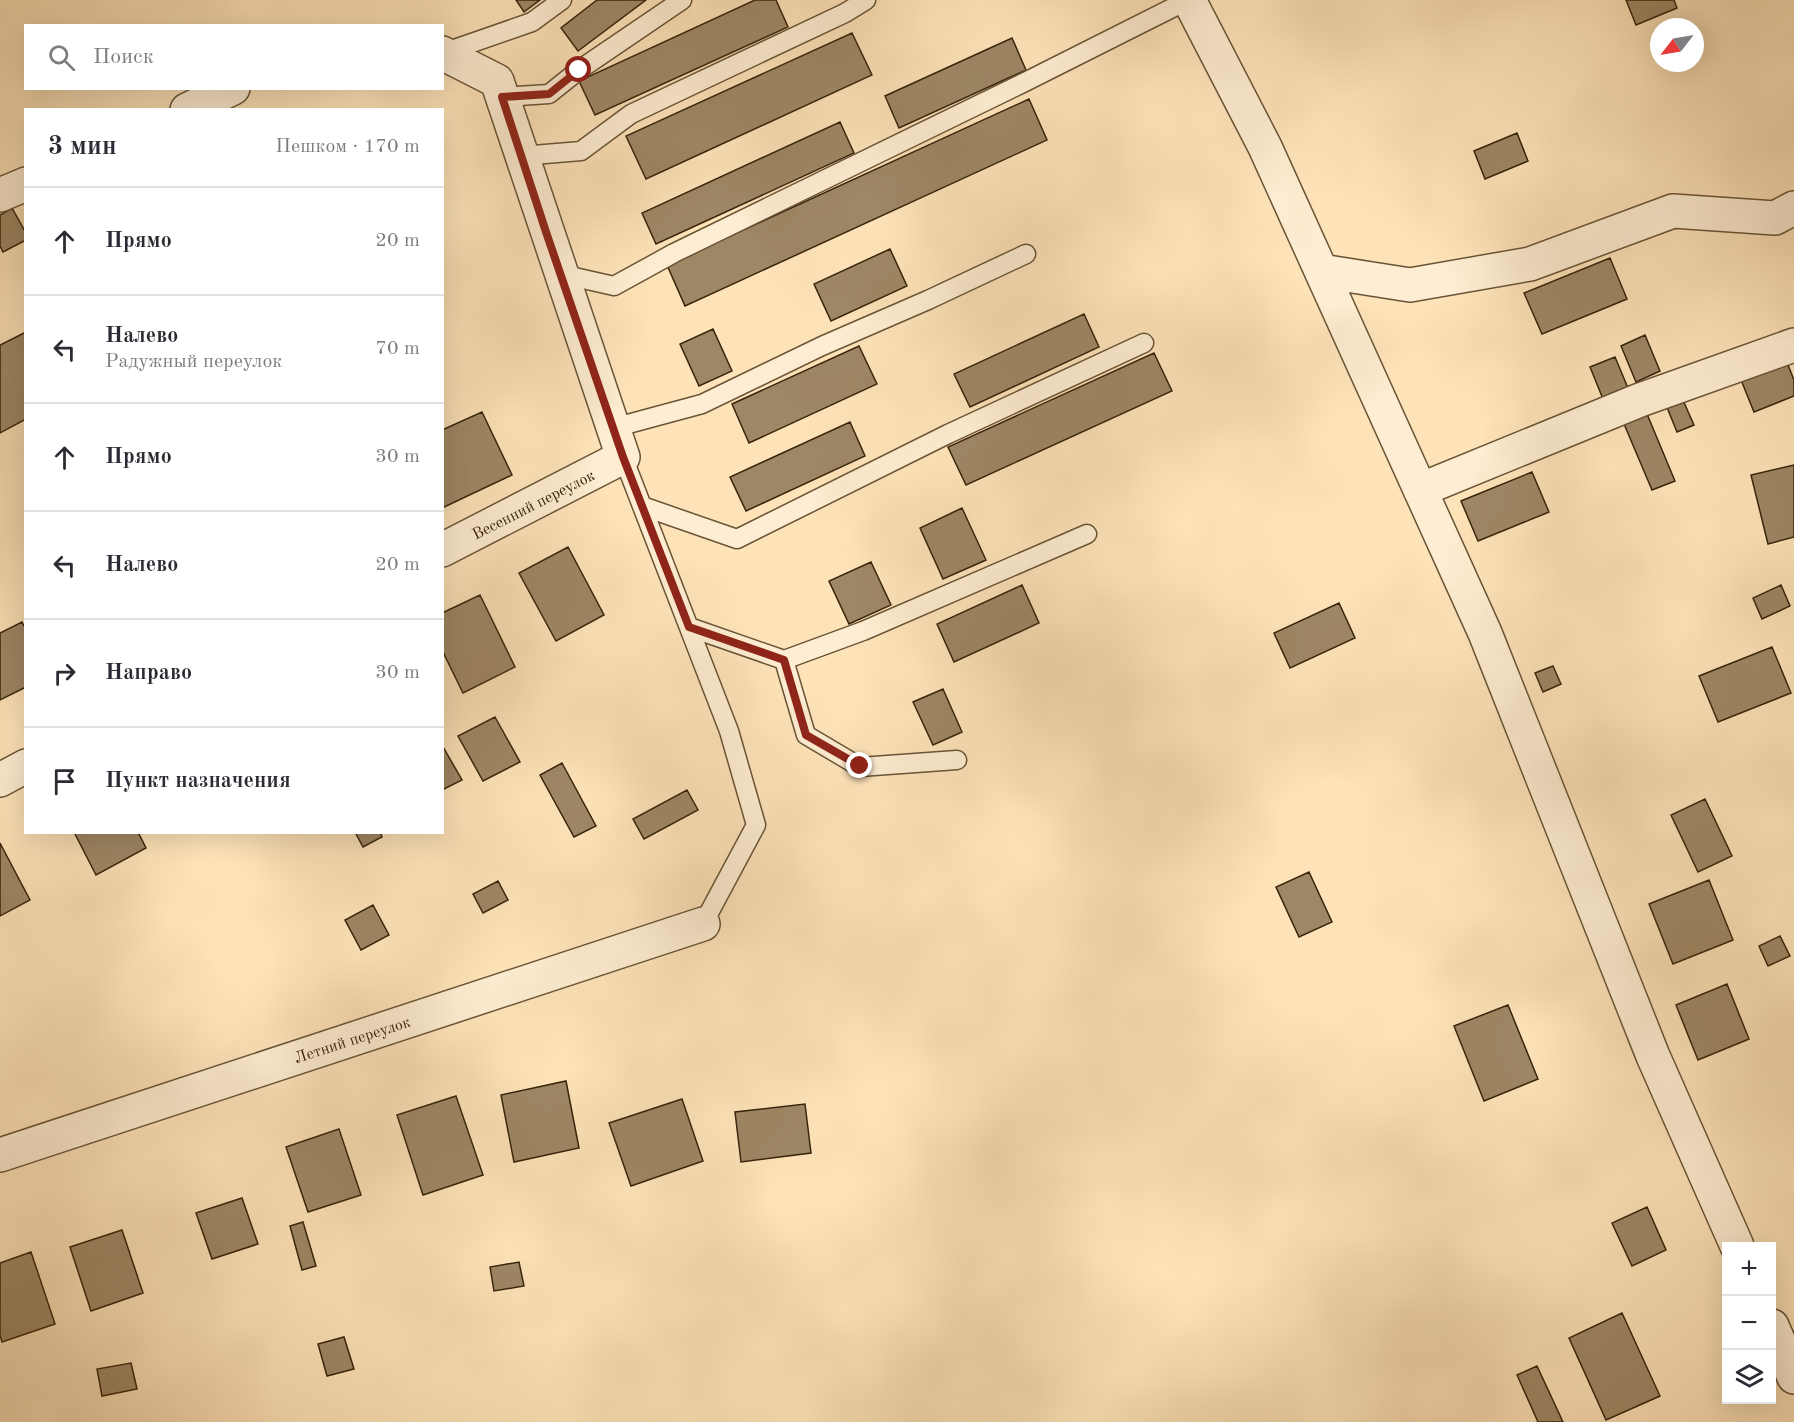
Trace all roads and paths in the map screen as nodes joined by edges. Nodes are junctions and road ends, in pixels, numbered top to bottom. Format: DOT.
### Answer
graph roads {
  1 [pos="562,0"];
  2 [pos="682,0"];
  3 [pos="866,0"];
  4 [pos="1188,0"];
  5 [pos="444,53"];
  6 [pos="444,54"];
  7 [pos="228,90"];
  8 [pos="502,97"];
  9 [pos="191,108"];
  10 [pos="521,156"];
  11 [pos="24,185"];
  12 [pos="0,195"];
  13 [pos="1794,208"];
  14 [pos="1026,254"];
  15 [pos="1321,271"];
  16 [pos="561,274"];
  17 [pos="1144,343"];
  18 [pos="1794,345"];
  19 [pos="618,442"];
  20 [pos="1420,490"];
  21 [pos="642,506"];
  22 [pos="1087,534"];
  23 [pos="444,549"];
  24 [pos="689,627"];
  25 [pos="784,660"];
  26 [pos="957,760"];
  27 [pos="24,767"];
  28 [pos="0,780"];
  29 [pos="703,924"];
  30 [pos="0,1155"];
  31 [pos="1735,1242"];
  32 [pos="1776,1335"];
  33 [pos="1794,1377"];
  1 -- 5 [label="lane"];
  2 -- 8 [label="lane"];
  3 -- 10 [label="lane"];
  4 -- 15 [label="street"];
  4 -- 16 [label="lane"];
  6 -- 8 [label="street"];
  7 -- 9 [label="street"];
  8 -- 10 [label="street"];
  10 -- 16 [label="street"];
  11 -- 12 [label="street"];
  13 -- 15 [label="street"];
  14 -- 19 [label="lane"];
  15 -- 20 [label="street"];
  16 -- 19 [label="street"];
  17 -- 21 [label="lane"];
  18 -- 20 [label="street"];
  19 -- 21 [label="lane"];
  19 -- 23 [label="street, Весенний переулок"];
  20 -- 31 [label="street"];
  21 -- 24 [label="lane"];
  22 -- 25 [label="lane"];
  24 -- 25 [label="lane"];
  24 -- 29 [label="lane"];
  25 -- 26 [label="lane"];
  27 -- 28 [label="street"];
  29 -- 30 [label="street, Летний переулок"];
  32 -- 33 [label="street"];
}
